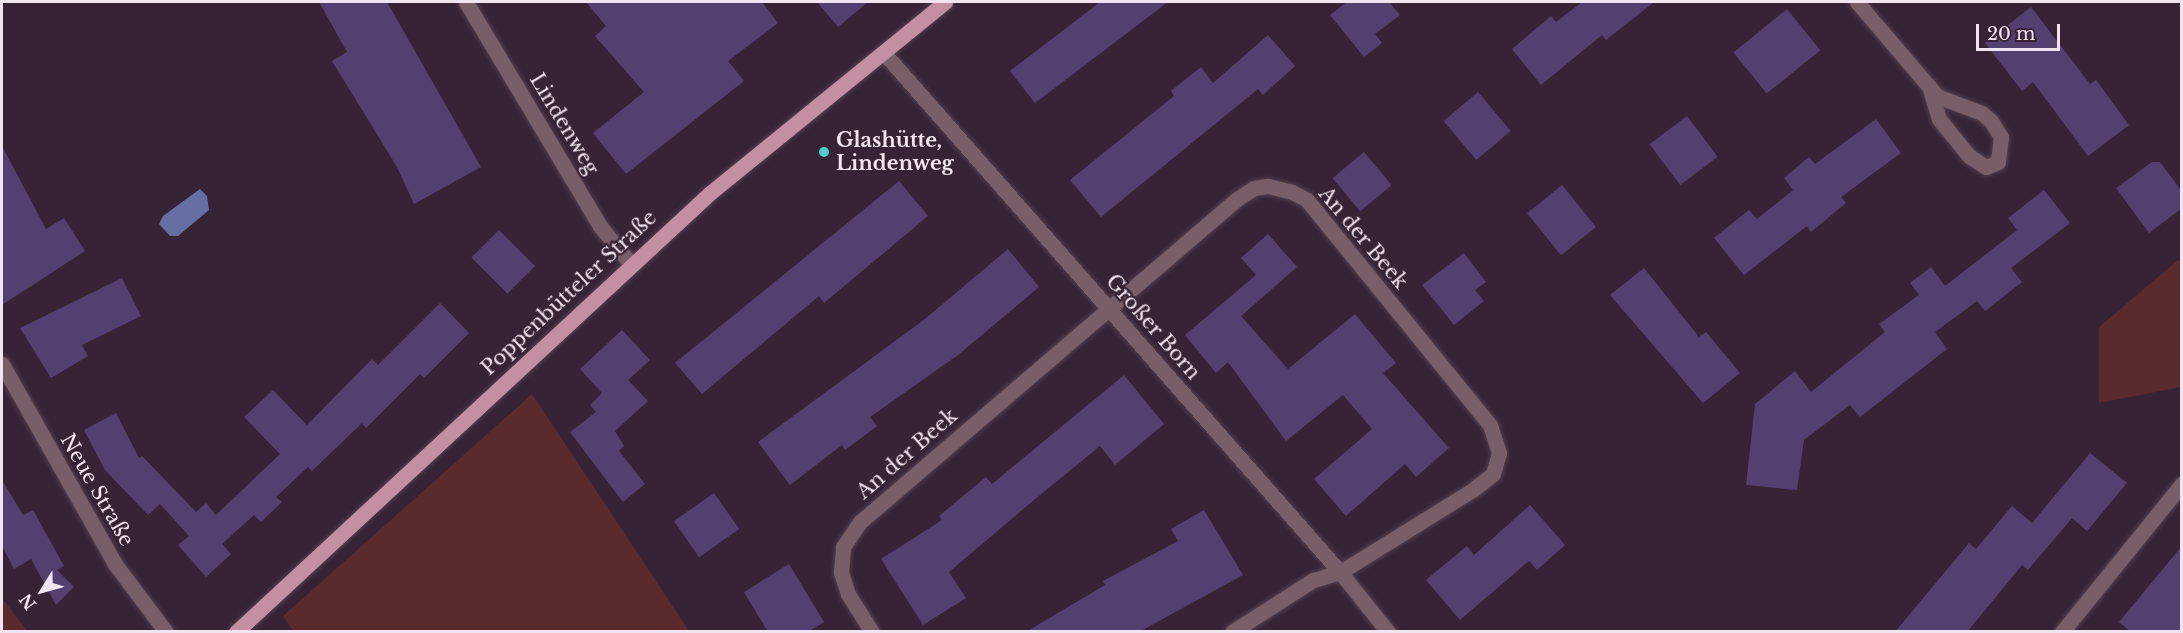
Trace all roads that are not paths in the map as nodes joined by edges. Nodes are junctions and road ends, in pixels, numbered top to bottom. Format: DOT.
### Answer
graph roads {
  1 [pos="466,2"];
  2 [pos="945,2"];
  3 [pos="1857,2"];
  4 [pos="885,53"];
  5 [pos="1929,87"];
  6 [pos="631,264"];
  7 [pos="1108,307"];
  8 [pos="2,364"];
  9 [pos="2181,484"];
  10 [pos="1340,572"];
  11 [pos="166,632"];
  12 [pos="236,632"];
  13 [pos="872,632"];
  14 [pos="1233,632"];
  15 [pos="1388,632"];
  16 [pos="2062,632"];
  1 -- 6 [label="street, Lindenweg"];
  2 -- 4 [label="main road, Poppenbütteler Straße"];
  3 -- 5 [label="street"];
  4 -- 6 [label="main road, Poppenbütteler Straße"];
  4 -- 7 [label="street, Großer Born"];
  5 -- 5 [label="street"];
  6 -- 12 [label="main road, Poppenbütteler Straße"];
  7 -- 10 [label="street, Großer Born"];
  7 -- 10 [label="street, An der Beek"];
  7 -- 13 [label="street, An der Beek"];
  8 -- 11 [label="street, Neue Straße"];
  9 -- 16 [label="street"];
  10 -- 14 [label="street, An der Beek"];
  10 -- 15 [label="street, Großer Born"];
}
